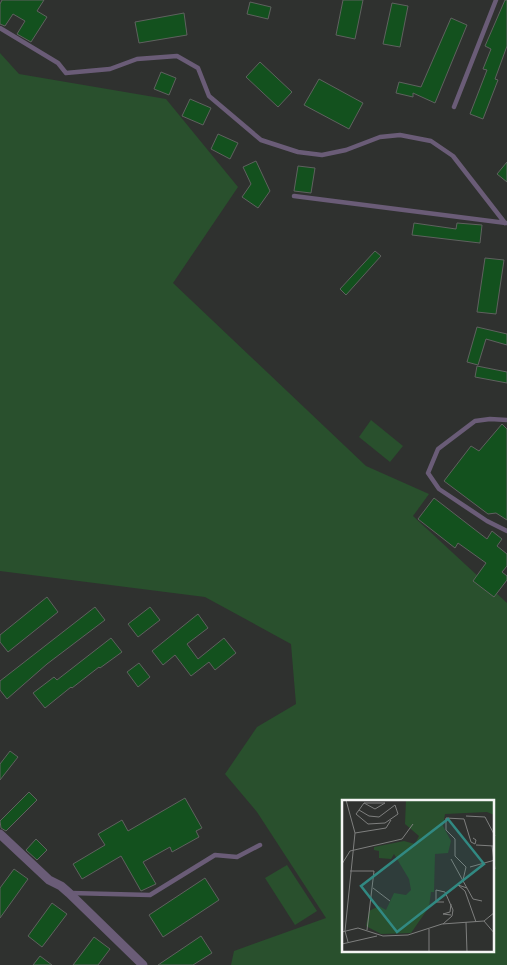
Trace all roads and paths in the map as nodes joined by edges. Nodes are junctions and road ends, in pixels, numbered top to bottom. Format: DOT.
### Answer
graph roads {
  1 [pos="496,0"];
  2 [pos="0,28"];
  3 [pos="454,107"];
  4 [pos="294,196"];
  5 [pos="506,223"];
  6 [pos="507,420"];
  7 [pos="507,531"];
  8 [pos="0,834"];
  9 [pos="260,845"];
  10 [pos="69,893"];
  11 [pos="143,965"];
  1 -- 3 [label="lane"];
  2 -- 5 [label="lane"];
  4 -- 5 [label="lane"];
  6 -- 7 [label="lane"];
  8 -- 10 [label="street"];
  9 -- 10 [label="lane"];
  10 -- 11 [label="street"];
}
